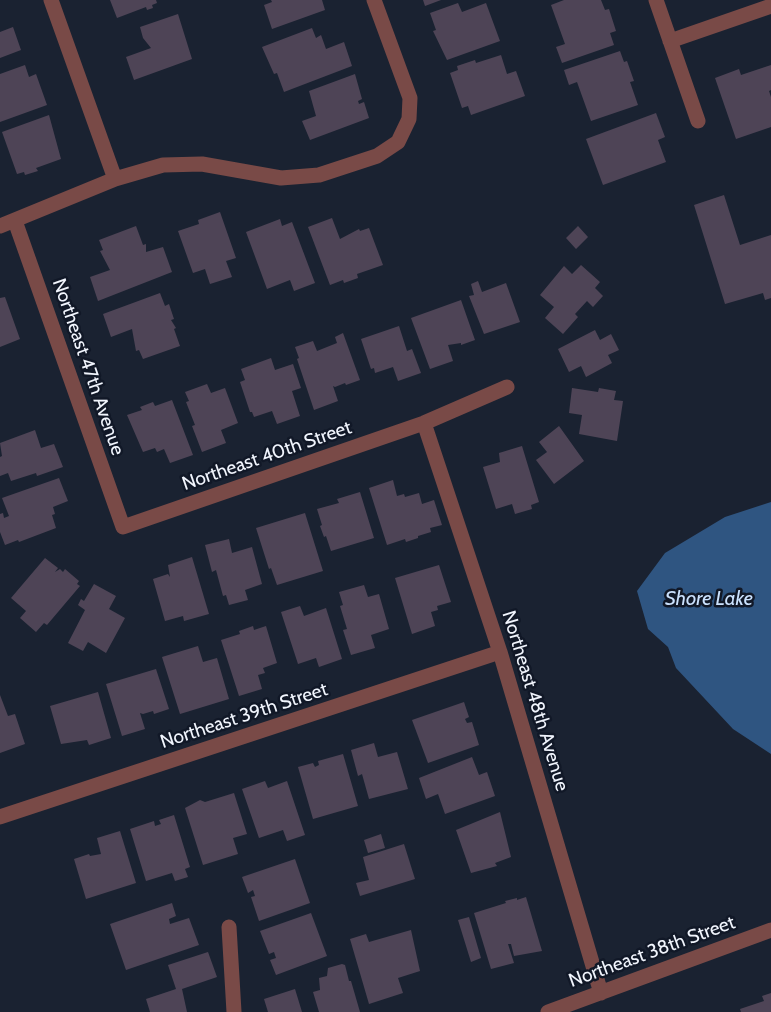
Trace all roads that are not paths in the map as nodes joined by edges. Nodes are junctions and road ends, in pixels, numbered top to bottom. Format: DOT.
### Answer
graph roads {
  1 [pos="51,0"];
  2 [pos="374,0"];
  3 [pos="656,0"];
  4 [pos="771,6"];
  5 [pos="670,41"];
  6 [pos="698,121"];
  7 [pos="115,179"];
  8 [pos="15,221"];
  9 [pos="0,226"];
  10 [pos="507,387"];
  11 [pos="424,423"];
  12 [pos="124,527"];
  13 [pos="500,652"];
  14 [pos="0,817"];
  15 [pos="229,927"];
  16 [pos="771,930"];
  17 [pos="601,993"];
  18 [pos="234,1012"];
  19 [pos="548,1012"];
  1 -- 7 [label="street"];
  2 -- 7 [label="street"];
  3 -- 5 [label="street"];
  4 -- 5 [label="street"];
  5 -- 6 [label="street"];
  7 -- 8 [label="street"];
  8 -- 9 [label="street"];
  8 -- 12 [label="street, Northeast 47th Avenue"];
  10 -- 11 [label="street, Northeast 40th Street"];
  11 -- 12 [label="street, Northeast 40th Street"];
  11 -- 13 [label="street, Northeast 48th Avenue"];
  13 -- 14 [label="street, Northeast 39th Street"];
  13 -- 17 [label="street, Northeast 48th Avenue"];
  15 -- 18 [label="street"];
  16 -- 17 [label="street, Northeast 38th Street"];
  17 -- 19 [label="street, Northeast 38th Street"];
}
